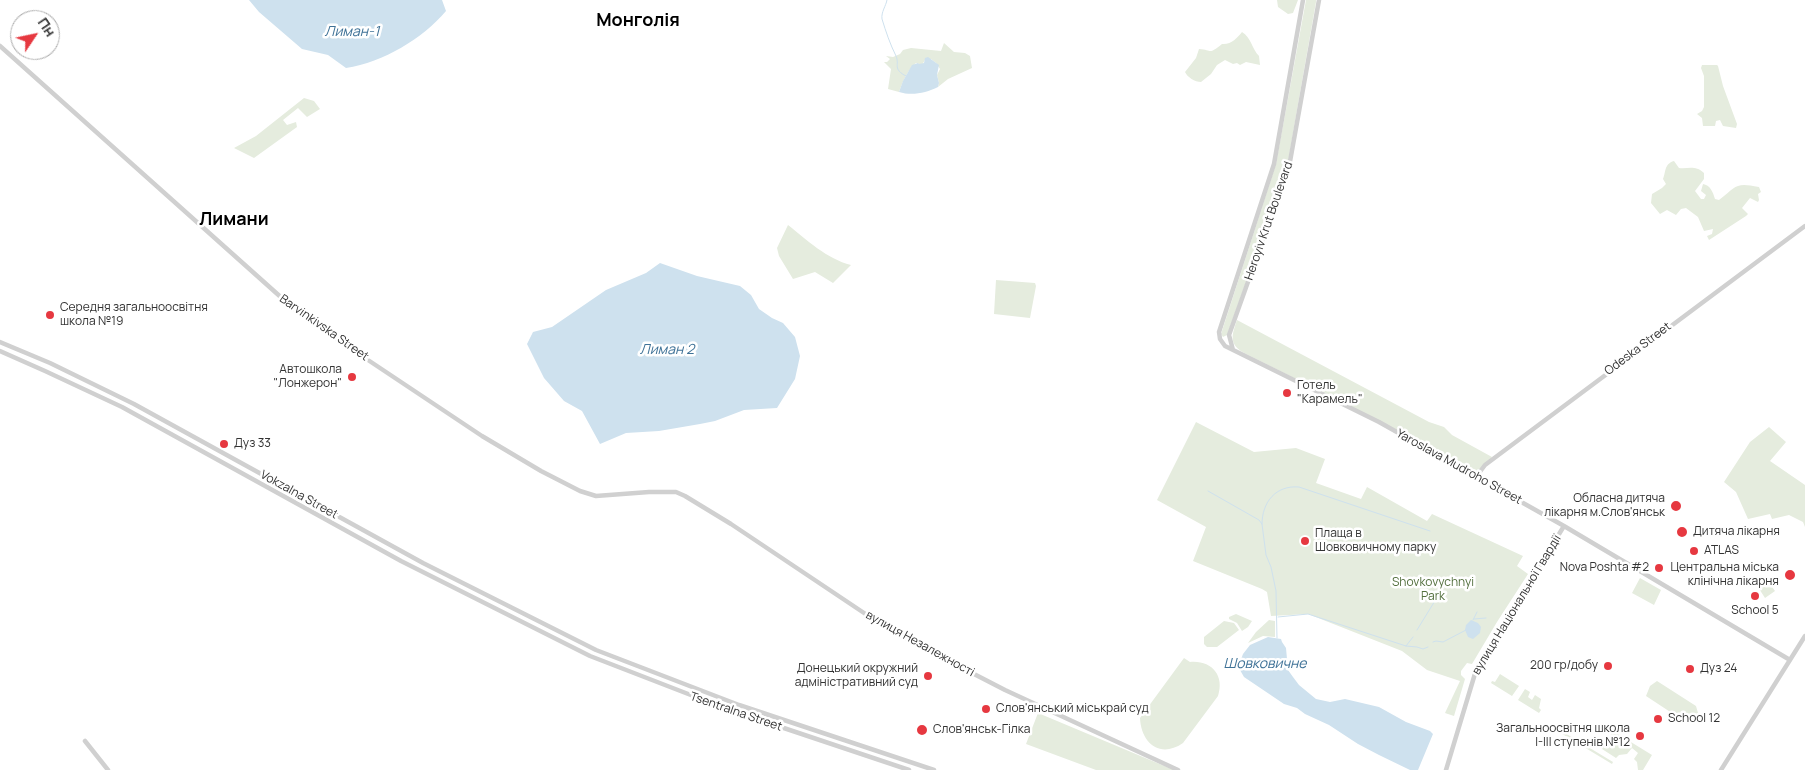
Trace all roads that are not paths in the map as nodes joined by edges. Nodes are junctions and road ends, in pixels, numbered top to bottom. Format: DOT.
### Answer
graph roads {
  1 [pos="1303,0"];
  2 [pos="1319,0"];
  3 [pos="0,46"];
  4 [pos="1805,226"];
  5 [pos="0,342"];
  6 [pos="1225,346"];
  7 [pos="1233,350"];
  8 [pos="0,351"];
  9 [pos="1476,477"];
  10 [pos="676,492"];
  11 [pos="1564,526"];
  12 [pos="1805,636"];
  13 [pos="568,645"];
  14 [pos="596,650"];
  15 [pos="1790,660"];
  16 [pos="85,741"];
  17 [pos="108,770"];
  18 [pos="908,770"];
  19 [pos="934,770"];
  20 [pos="1178,770"];
  21 [pos="1446,770"];
  22 [pos="1721,770"];
  1 -- 6 [label="street, Heroyiv Krut Boulevard"];
  2 -- 7 [label="street, Heroyiv Krut Boulevard"];
  3 -- 10 [label="street, Barvinkivska Street"];
  4 -- 9 [label="street, Odeska Street"];
  5 -- 14 [label="street, Vokzalna Street"];
  6 -- 7 [label="street, Yaroslava Mudroho Street"];
  7 -- 9 [label="street, Yaroslava Mudroho Street"];
  8 -- 13 [label="street, Vokzalna Street"];
  9 -- 11 [label="street, Yaroslava Mudroho Street"];
  10 -- 20 [label="street, вулиця Незалежності"];
  11 -- 15 [label="street, Yaroslava Mudroho Street"];
  11 -- 21 [label="street, вулиця Національної Гвардії"];
  12 -- 15 [label="street"];
  13 -- 18 [label="street, Tsentralna Street"];
  14 -- 19 [label="street, Tsentralna Street"];
  15 -- 22 [label="street"];
  16 -- 17 [label="street"];
}
